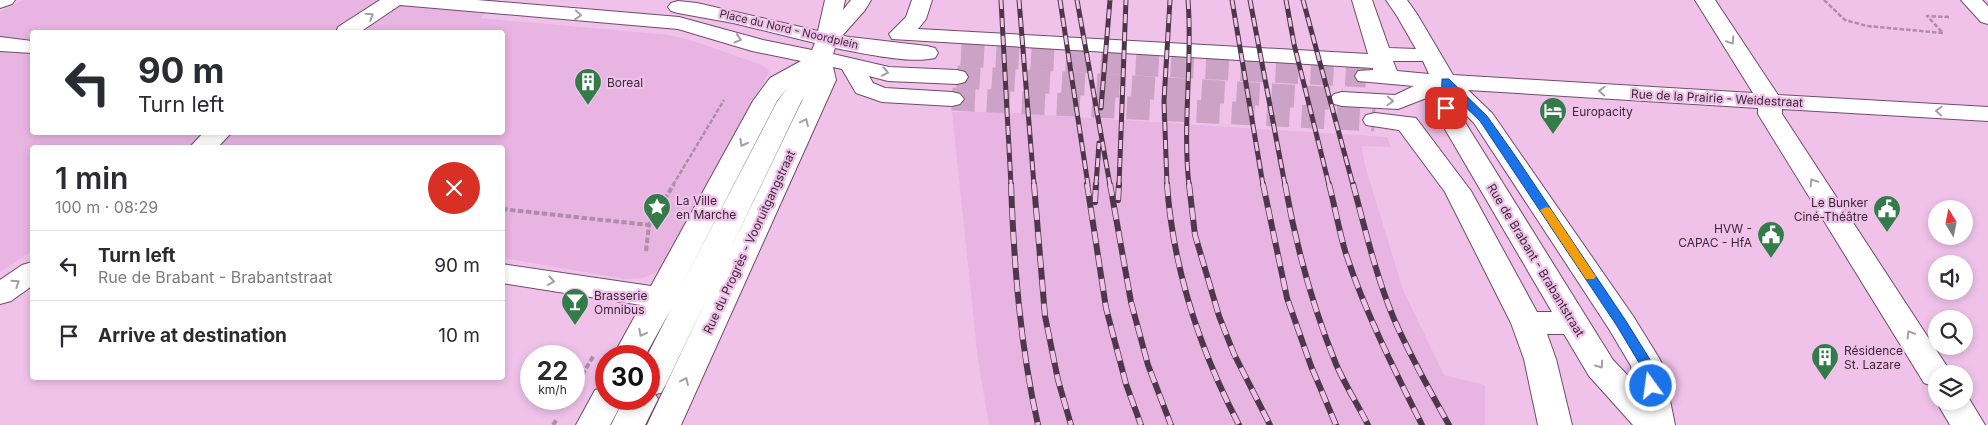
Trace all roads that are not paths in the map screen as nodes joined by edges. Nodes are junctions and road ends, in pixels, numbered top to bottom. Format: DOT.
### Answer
graph roads {
  1 [pos="5,0"];
  2 [pos="394,0"];
  3 [pos="403,0"];
  4 [pos="586,0"];
  5 [pos="835,0"];
  6 [pos="861,0"];
  7 [pos="922,0"];
  8 [pos="1362,0"];
  9 [pos="1396,0"];
  10 [pos="1705,0"];
  11 [pos="1971,0"];
  12 [pos="0,2"];
  13 [pos="535,6"];
  14 [pos="1988,18"];
  15 [pos="349,30"];
  16 [pos="0,44"];
  17 [pos="30,47"];
  18 [pos="824,49"];
  19 [pos="961,54"];
  20 [pos="1417,56"];
  21 [pos="0,62"];
  22 [pos="30,65"];
  23 [pos="1379,67"];
  24 [pos="1445,82"];
  25 [pos="955,88"];
  26 [pos="1342,98"];
  27 [pos="1770,101"];
  28 [pos="1988,114"];
  29 [pos="1375,120"];
  30 [pos="217,135"];
  31 [pos="205,145"];
  32 [pos="1424,146"];
  33 [pos="1460,147"];
  34 [pos="30,273"];
  35 [pos="505,274"];
  36 [pos="0,294"];
  37 [pos="661,298"];
  38 [pos="691,300"];
  39 [pos="720,303"];
  40 [pos="1527,323"];
  41 [pos="1565,323"];
  42 [pos="635,345"];
  43 [pos="660,362"];
  44 [pos="1930,365"];
  45 [pos="601,410"];
  46 [pos="636,410"];
  47 [pos="1959,410"];
  48 [pos="593,425"];
  49 [pos="628,425"];
  50 [pos="664,425"];
  51 [pos="1554,425"];
  52 [pos="1654,425"];
  53 [pos="1658,425"];
  54 [pos="1968,425"];
  1 -- 12 [label="street"];
  15 -- 2 [label="street, one-way"];
  3 -- 13 [label="street, Place du Nord - Noordplein"];
  4 -- 18 [label="street, Place du Nord - Noordplein"];
  5 -- 18 [label="street"];
  6 -- 18 [label="street"];
  7 -- 23 [label="street"];
  8 -- 23 [label="street"];
  9 -- 24 [label="street, Rue de Brabant - Brabantstraat"];
  10 -- 27 [label="street, one-way"];
  11 -- 14 [label="street"];
  13 -- 18 [label="street, Place du Nord - Noordplein, one-way"];
  16 -- 17 [label="street"];
  19 -- 18 [label="street, Place du Nord - Noordplein, one-way"];
  18 -- 25 [label="street, Place du Nord - Noordplein"];
  18 -- 37 [label="street, one-way"];
  18 -- 38 [label="street, Rue du Progrès - Vooruitgangstraat"];
  39 -- 18 [label="street, Rue du Progrès - Vooruitgangstraat, one-way"];
  20 -- 23 [label="street"];
  21 -- 22 [label="street"];
  23 -- 24 [label="street"];
  26 -- 24 [label="street, one-way"];
  27 -- 24 [label="street, Rue de la Prairie - Weidestraat, one-way"];
  24 -- 52 [label="street, Rue de Brabant - Brabantstraat, one-way"];
  24 -- 53 [label="street, Rue de Brabant - Brabantstraat"];
  28 -- 27 [label="street, Rue de la Prairie - Weidestraat, one-way"];
  44 -- 27 [label="street, one-way"];
  29 -- 32 [label="street"];
  30 -- 31 [label="street"];
  32 -- 33 [label="street"];
  32 -- 40 [label="street"];
  36 -- 34 [label="street, one-way"];
  35 -- 37 [label="street, one-way"];
  37 -- 38 [label="street"];
  37 -- 42 [label="street, one-way"];
  38 -- 39 [label="street"];
  38 -- 43 [label="street, Rue du Progrès - Vooruitgangstraat"];
  50 -- 39 [label="street, Rue du Progrès - Vooruitgangstraat, one-way"];
  40 -- 41 [label="street, Rue de Brabant - Brabantstraat"];
  40 -- 51 [label="street"];
  45 -- 48 [label="street"];
  46 -- 49 [label="street"];
  47 -- 54 [label="street"];
}
